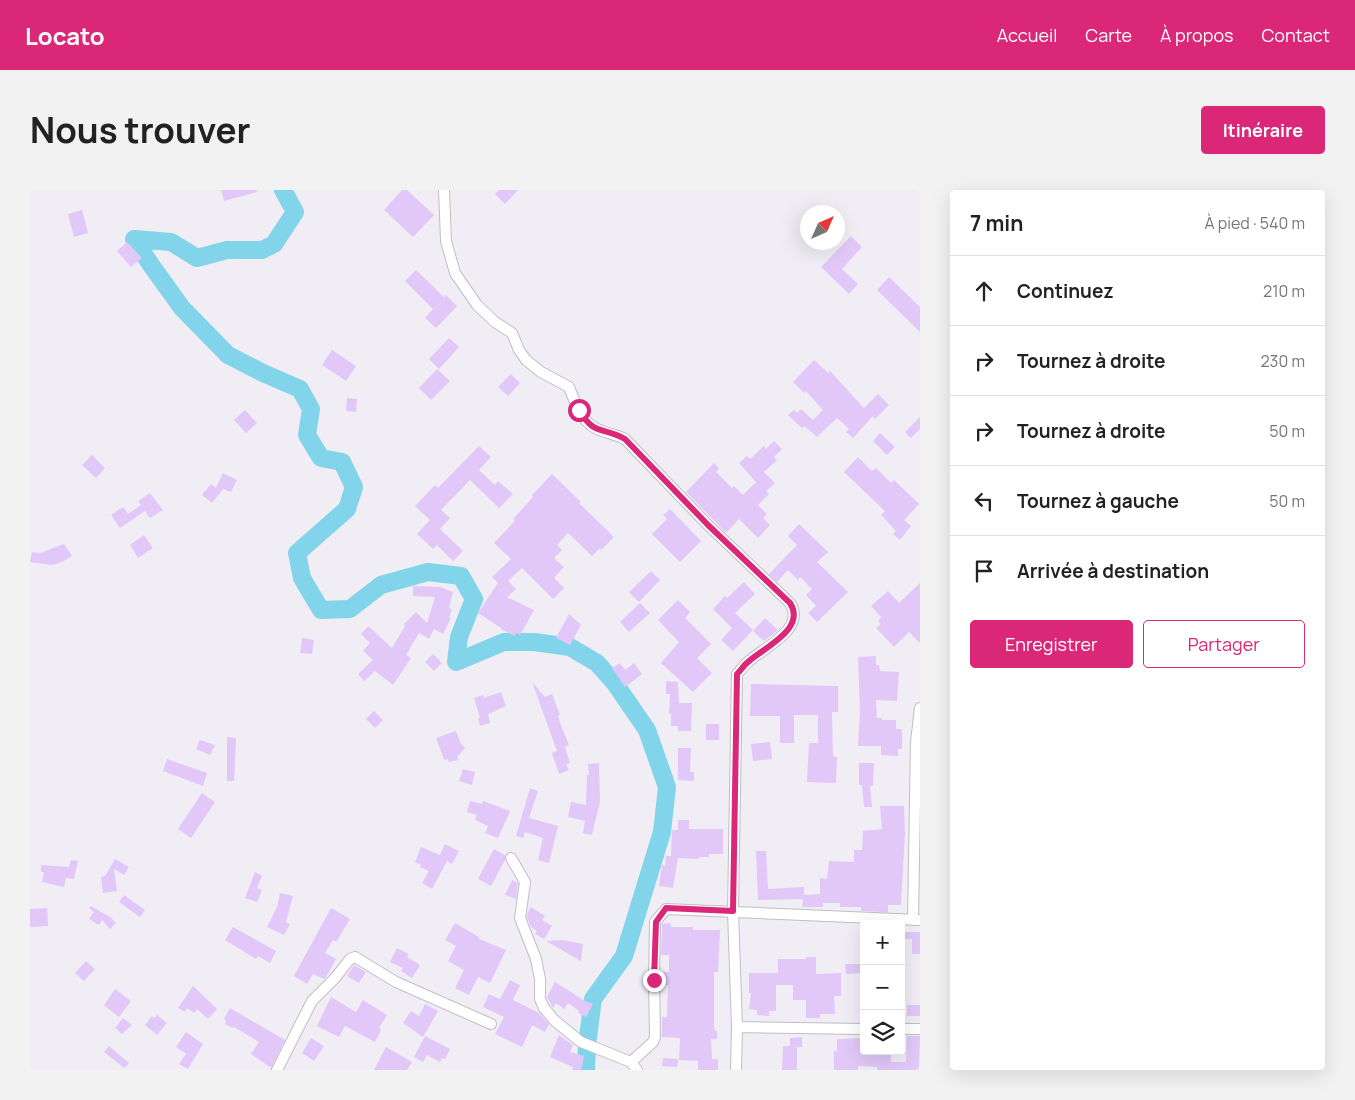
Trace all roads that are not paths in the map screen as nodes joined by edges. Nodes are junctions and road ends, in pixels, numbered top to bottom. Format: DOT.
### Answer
graph roads {
  1 [pos="444,190"];
  2 [pos="920,708"];
  3 [pos="511,858"];
  4 [pos="733,911"];
  5 [pos="916,920"];
  6 [pos="490,1024"];
  7 [pos="737,1027"];
  8 [pos="860,1029"];
  9 [pos="905,1029"];
  10 [pos="920,1029"];
  11 [pos="634,1066"];
  12 [pos="277,1070"];
  13 [pos="736,1070"];
  1 -- 4 [label="street"];
  2 -- 5 [label="street"];
  3 -- 11 [label="street"];
  4 -- 5 [label="street"];
  4 -- 7 [label="street"];
  4 -- 11 [label="street"];
  6 -- 12 [label="street"];
  7 -- 8 [label="street"];
  7 -- 13 [label="street"];
  9 -- 10 [label="street"];
}
